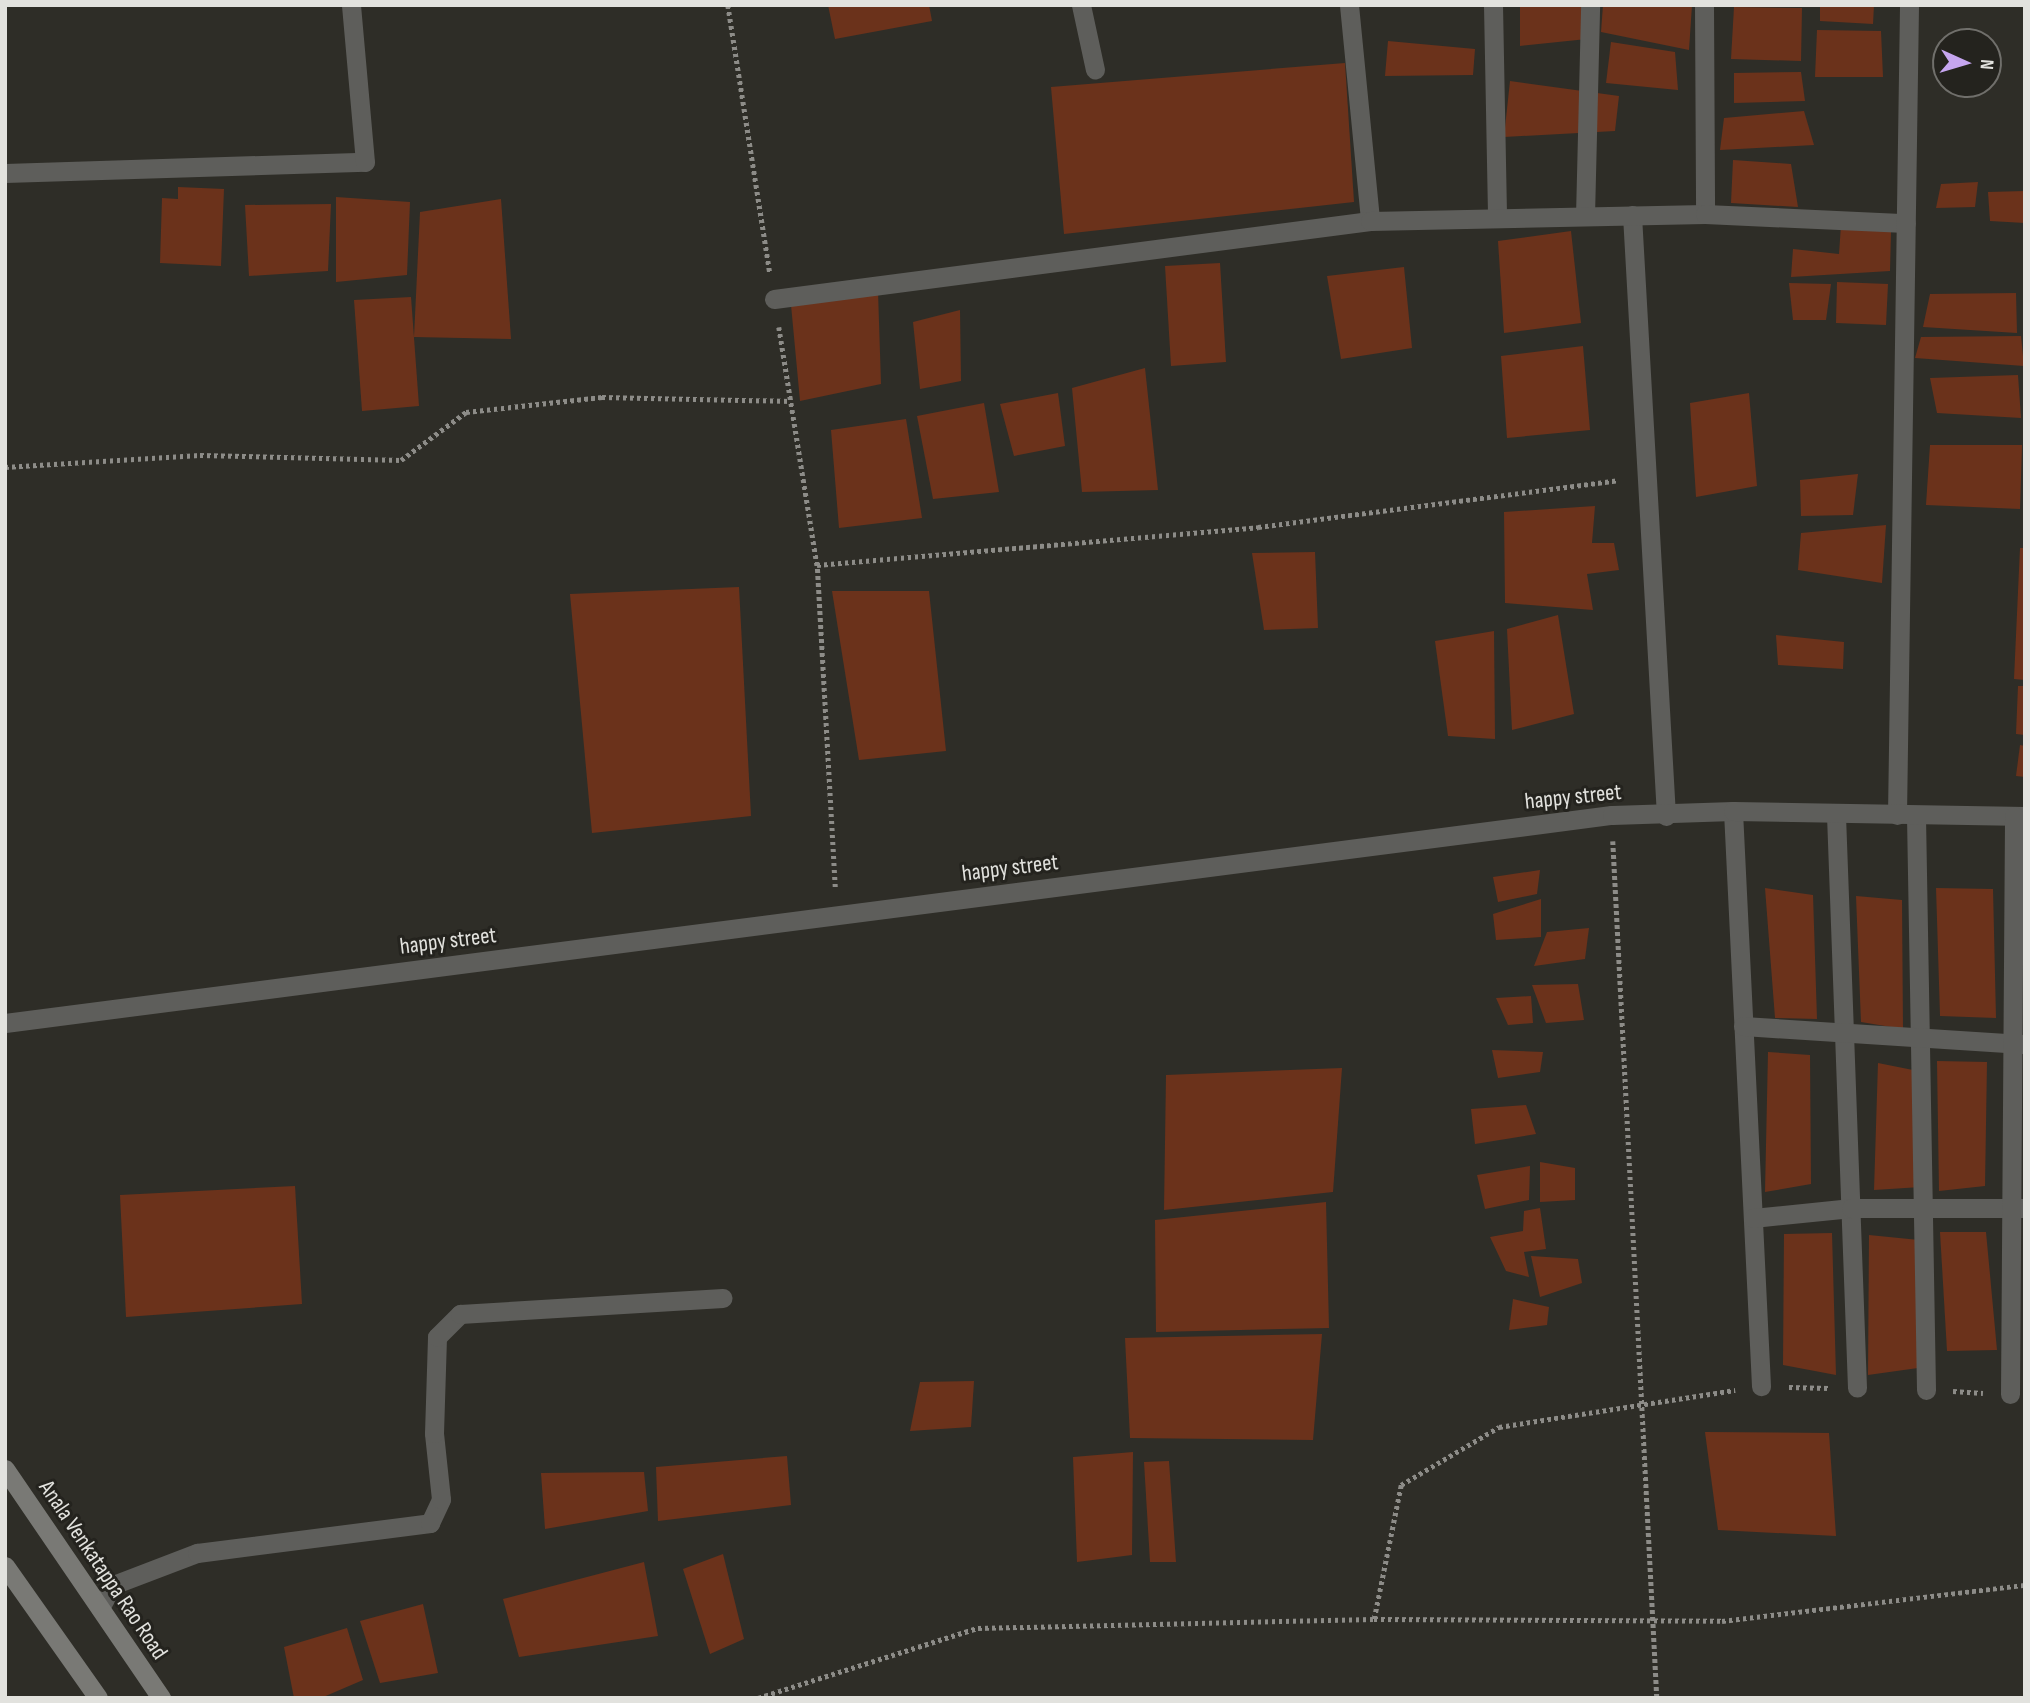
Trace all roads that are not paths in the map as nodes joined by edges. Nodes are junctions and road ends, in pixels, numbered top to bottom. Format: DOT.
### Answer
graph roads {
  1 [pos="351,5"];
  2 [pos="1081,5"];
  3 [pos="1349,5"];
  4 [pos="1493,5"];
  5 [pos="1590,5"];
  6 [pos="1704,5"];
  7 [pos="1909,5"];
  8 [pos="1095,70"];
  9 [pos="5,173"];
  10 [pos="1705,214"];
  11 [pos="1632,215"];
  12 [pos="1585,216"];
  13 [pos="1497,218"];
  14 [pos="1370,221"];
  15 [pos="1906,223"];
  16 [pos="774,299"];
  17 [pos="1733,811"];
  18 [pos="1836,815"];
  19 [pos="1666,816"];
  20 [pos="1906,816"];
  21 [pos="2020,816"];
  22 [pos="5,1023"];
  23 [pos="1744,1026"];
  24 [pos="1844,1032"];
  25 [pos="1920,1037"];
  26 [pos="2018,1043"];
  27 [pos="1851,1208"];
  28 [pos="1923,1208"];
  29 [pos="2018,1208"];
  30 [pos="1753,1217"];
  31 [pos="723,1298"];
  32 [pos="1761,1386"];
  33 [pos="1857,1388"];
  34 [pos="1926,1390"];
  35 [pos="2010,1394"];
  36 [pos="5,1469"];
  37 [pos="5,1566"];
  38 [pos="100,1608"];
  39 [pos="99,1698"];
  40 [pos="161,1698"];
  1 -- 9 [label="street"];
  2 -- 8 [label="street"];
  3 -- 14 [label="street"];
  4 -- 13 [label="street"];
  5 -- 12 [label="street"];
  6 -- 10 [label="street"];
  7 -- 15 [label="street"];
  10 -- 11 [label="street"];
  10 -- 15 [label="street"];
  11 -- 12 [label="street"];
  11 -- 19 [label="street"];
  12 -- 13 [label="street"];
  13 -- 14 [label="street"];
  14 -- 16 [label="street"];
  15 -- 20 [label="street"];
  17 -- 18 [label="street, happy street"];
  17 -- 19 [label="street, happy street"];
  17 -- 23 [label="street"];
  18 -- 20 [label="street, happy street"];
  18 -- 24 [label="street"];
  19 -- 22 [label="street, happy street"];
  20 -- 21 [label="street, happy street"];
  20 -- 25 [label="street"];
  21 -- 26 [label="street"];
  23 -- 24 [label="street"];
  23 -- 30 [label="street"];
  24 -- 25 [label="street"];
  24 -- 27 [label="street"];
  25 -- 26 [label="street"];
  25 -- 28 [label="street"];
  26 -- 29 [label="street"];
  27 -- 28 [label="street"];
  27 -- 30 [label="street"];
  27 -- 33 [label="street"];
  28 -- 29 [label="street"];
  28 -- 34 [label="street"];
  29 -- 35 [label="street"];
  30 -- 32 [label="street"];
  31 -- 38 [label="street"];
  36 -- 38 [label="main road, Anala Venkatappa Rao Road"];
  37 -- 39 [label="main road"];
  38 -- 40 [label="main road, Anala Venkatappa Rao Road"];
}
